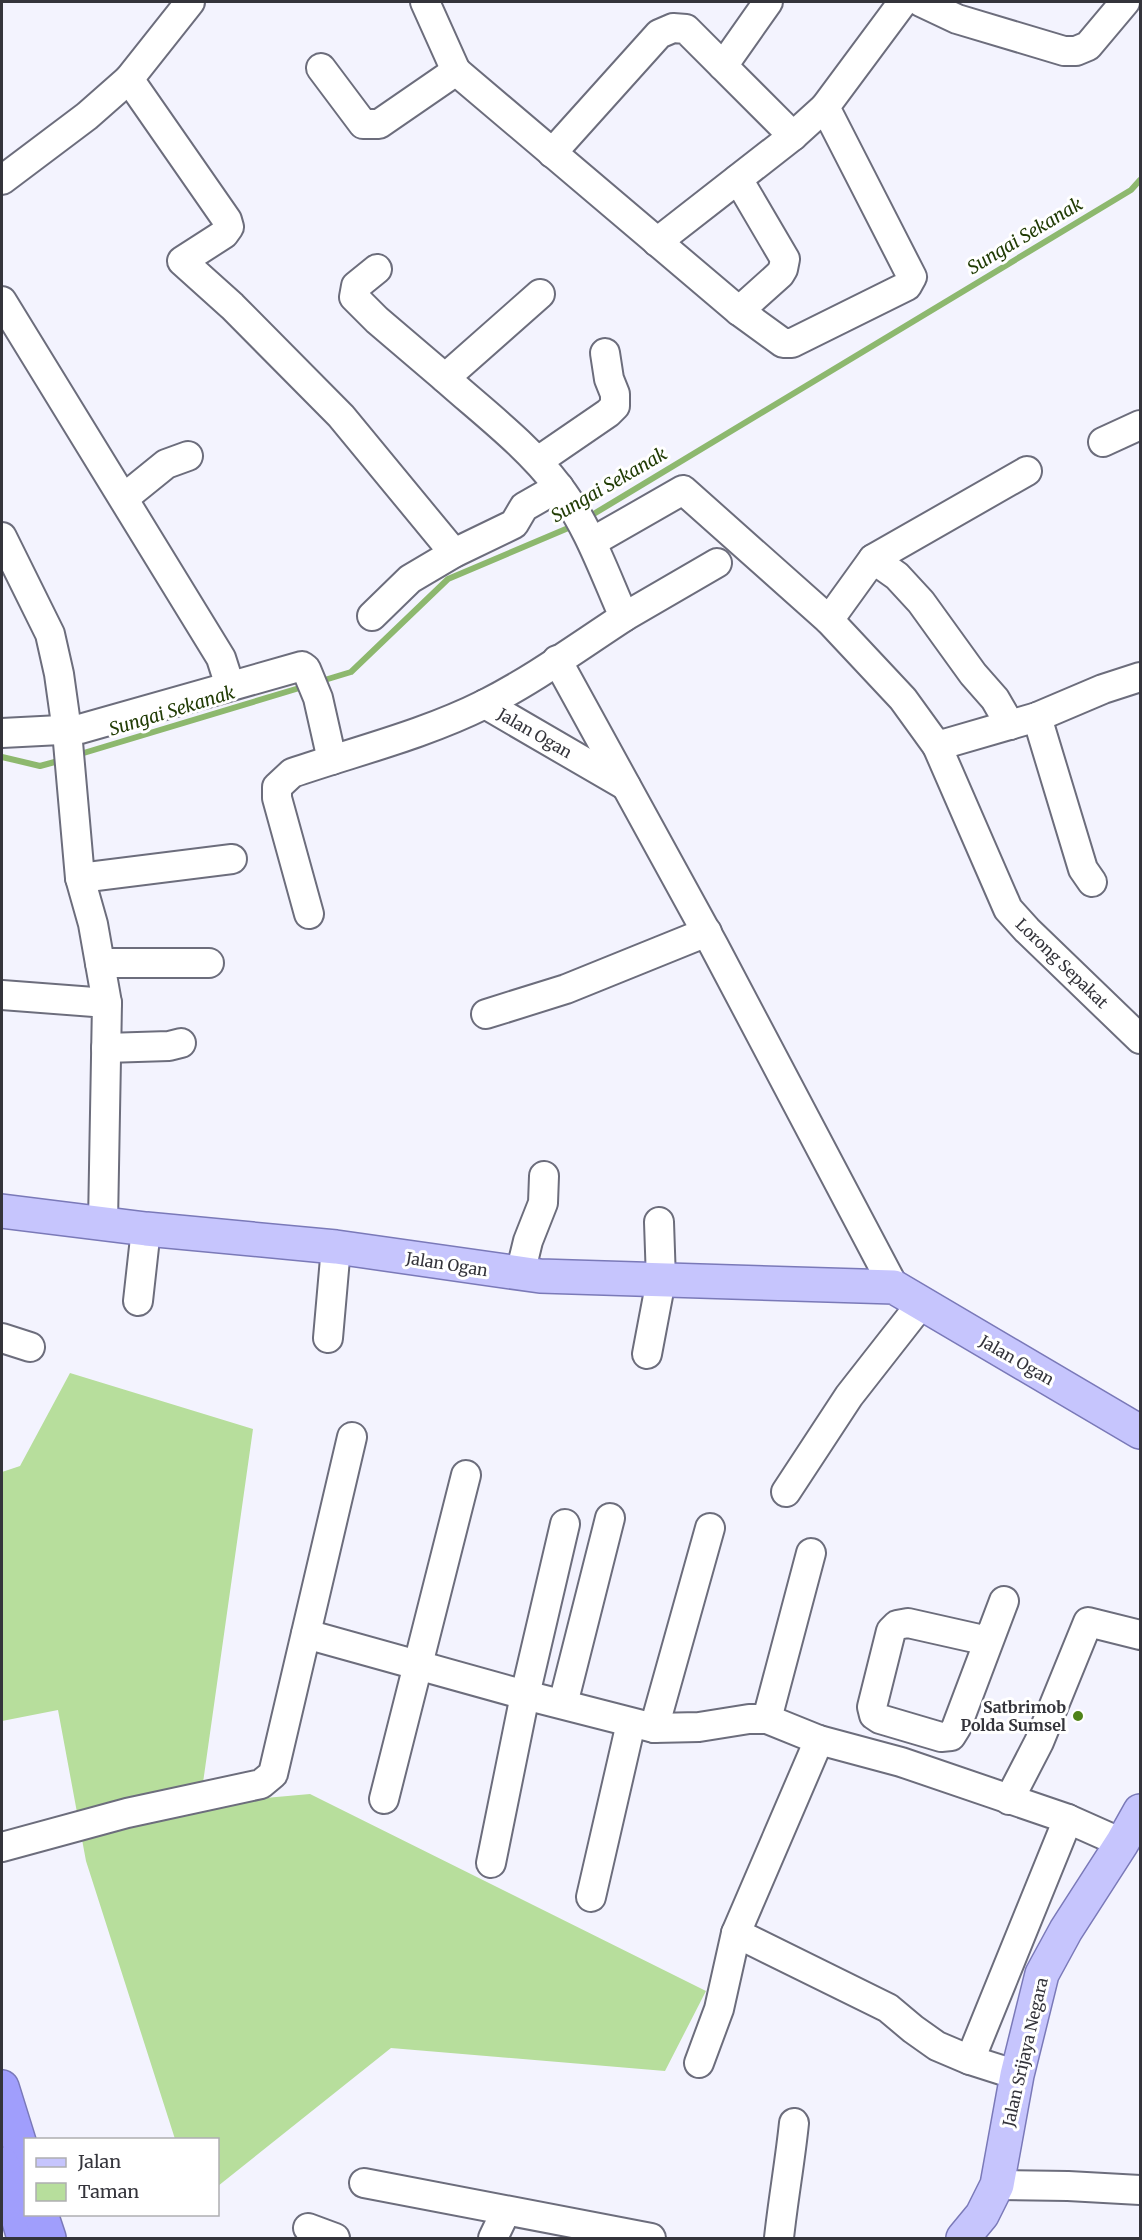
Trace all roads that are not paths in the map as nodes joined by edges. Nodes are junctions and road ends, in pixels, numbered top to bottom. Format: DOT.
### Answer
graph roads {
  1 [pos="190,2"];
  2 [pos="425,2"];
  3 [pos="768,2"];
  4 [pos="903,2"];
  5 [pos="921,2"];
  6 [pos="1125,2"];
  7 [pos="723,66"];
  8 [pos="321,68"];
  9 [pos="456,71"];
  10 [pos="129,79"];
  11 [pos="825,107"];
  12 [pos="793,136"];
  13 [pos="552,153"];
  14 [pos="738,179"];
  15 [pos="2,180"];
  16 [pos="657,242"];
  17 [pos="377,269"];
  18 [pos="540,294"];
  19 [pos="2,301"];
  20 [pos="739,311"];
  21 [pos="605,353"];
  22 [pos="445,378"];
  23 [pos="1140,425"];
  24 [pos="1103,442"];
  25 [pos="188,456"];
  26 [pos="538,461"];
  27 [pos="1027,471"];
  28 [pos="124,498"];
  29 [pos="577,517"];
  30 [pos="2,537"];
  31 [pos="454,553"];
  32 [pos="873,559"];
  33 [pos="717,563"];
  34 [pos="372,616"];
  35 [pos="624,617"];
  36 [pos="829,620"];
  37 [pos="557,660"];
  38 [pos="1140,677"];
  39 [pos="230,686"];
  40 [pos="485,704"];
  41 [pos="1037,717"];
  42 [pos="1010,725"];
  43 [pos="2,733"];
  44 [pos="67,734"];
  45 [pos="937,746"];
  46 [pos="333,759"];
  47 [pos="627,788"];
  48 [pos="232,859"];
  49 [pos="80,878"];
  50 [pos="1092,882"];
  51 [pos="309,914"];
  52 [pos="707,932"];
  53 [pos="100,963"];
  54 [pos="209,963"];
  55 [pos="2,995"];
  56 [pos="107,1003"];
  57 [pos="486,1014"];
  58 [pos="1140,1039"];
  59 [pos="181,1043"];
  60 [pos="106,1048"];
  61 [pos="544,1176"];
  62 [pos="2,1211"];
  63 [pos="659,1222"];
  64 [pos="103,1223"];
  65 [pos="146,1229"];
  66 [pos="336,1247"];
  67 [pos="520,1274"];
  68 [pos="661,1280"];
  69 [pos="908,1295"];
  70 [pos="138,1301"];
  71 [pos="2,1338"];
  72 [pos="328,1338"];
  73 [pos="30,1347"];
  74 [pos="648,1354"];
  75 [pos="1140,1432"];
  76 [pos="352,1437"];
  77 [pos="466,1475"];
  78 [pos="786,1492"];
  79 [pos="610,1518"];
  80 [pos="565,1524"];
  81 [pos="710,1528"];
  82 [pos="812,1553"];
  83 [pos="1004,1601"];
  84 [pos="306,1634"];
  85 [pos="1140,1635"];
  86 [pos="988,1641"];
  87 [pos="419,1665"];
  88 [pos="525,1695"];
  89 [pos="563,1704"];
  90 [pos="766,1719"];
  91 [pos="642,1725"];
  92 [pos="912,1729"];
  93 [pos="819,1740"];
  94 [pos="901,1762"];
  95 [pos="384,1799"];
  96 [pos="1009,1800"];
  97 [pos="1140,1811"];
  98 [pos="1068,1819"];
  99 [pos="1122,1843"];
  100 [pos="2,1847"];
  101 [pos="491,1863"];
  102 [pos="591,1897"];
  103 [pos="736,1933"];
  104 [pos="970,2060"];
  105 [pos="699,2063"];
  106 [pos="1017,2075"];
  107 [pos="2,2086"];
  108 [pos="794,2123"];
  109 [pos="24,2158"];
  110 [pos="2,2164"];
  111 [pos="364,2183"];
  112 [pos="997,2185"];
  113 [pos="1140,2190"];
  114 [pos="507,2211"];
  115 [pos="42,2216"];
  116 [pos="308,2228"];
  117 [pos="570,2231"];
  118 [pos="24,2238"];
  119 [pos="49,2238"];
  120 [pos="335,2238"];
  121 [pos="493,2238"];
  122 [pos="651,2238"];
  123 [pos="779,2238"];
  124 [pos="963,2238"];
  1 -- 10 [label="street"];
  2 -- 9 [label="street"];
  3 -- 7 [label="street"];
  4 -- 11 [label="street"];
  5 -- 6 [label="street"];
  7 -- 12 [label="street"];
  7 -- 13 [label="street"];
  8 -- 9 [label="street"];
  9 -- 13 [label="street"];
  10 -- 15 [label="street"];
  10 -- 31 [label="street"];
  11 -- 12 [label="street"];
  11 -- 20 [label="street"];
  12 -- 14 [label="street"];
  13 -- 16 [label="street"];
  14 -- 16 [label="street"];
  14 -- 20 [label="street"];
  16 -- 20 [label="street"];
  17 -- 22 [label="street"];
  18 -- 22 [label="street"];
  19 -- 28 [label="street"];
  21 -- 26 [label="street"];
  22 -- 26 [label="street"];
  23 -- 24 [label="street"];
  25 -- 28 [label="street"];
  26 -- 29 [label="street"];
  27 -- 32 [label="street"];
  28 -- 39 [label="street"];
  29 -- 31 [label="street"];
  29 -- 35 [label="street"];
  29 -- 36 [label="street, Lorong Sepakat"];
  30 -- 44 [label="street"];
  31 -- 34 [label="street"];
  32 -- 36 [label="street"];
  32 -- 42 [label="street"];
  33 -- 35 [label="street, Jalan Ogan"];
  35 -- 37 [label="street, Jalan Ogan"];
  36 -- 45 [label="street, Lorong Sepakat"];
  37 -- 40 [label="street, Jalan Ogan"];
  37 -- 47 [label="street"];
  38 -- 41 [label="street"];
  39 -- 44 [label="street"];
  39 -- 46 [label="street"];
  40 -- 46 [label="street"];
  40 -- 47 [label="street, Jalan Ogan"];
  41 -- 42 [label="street"];
  41 -- 50 [label="street"];
  42 -- 45 [label="street"];
  43 -- 44 [label="street"];
  44 -- 49 [label="street"];
  45 -- 58 [label="street, Lorong Sepakat"];
  46 -- 51 [label="street"];
  47 -- 52 [label="street"];
  48 -- 49 [label="street"];
  49 -- 53 [label="street"];
  52 -- 57 [label="street"];
  52 -- 69 [label="street"];
  53 -- 54 [label="street"];
  53 -- 56 [label="street"];
  55 -- 56 [label="street"];
  56 -- 60 [label="street"];
  59 -- 60 [label="street"];
  60 -- 64 [label="street"];
  61 -- 67 [label="street"];
  62 -- 64 [label="main road, Jalan Ogan"];
  63 -- 68 [label="street"];
  64 -- 65 [label="main road, Jalan Ogan"];
  65 -- 66 [label="main road, Jalan Ogan"];
  65 -- 70 [label="street"];
  66 -- 67 [label="main road, Jalan Ogan"];
  66 -- 72 [label="street"];
  67 -- 68 [label="main road, Jalan Ogan"];
  68 -- 69 [label="main road, Jalan Ogan"];
  68 -- 74 [label="street"];
  69 -- 75 [label="main road, Jalan Ogan"];
  69 -- 78 [label="street"];
  71 -- 73 [label="street"];
  76 -- 84 [label="street"];
  77 -- 87 [label="street"];
  79 -- 89 [label="street"];
  80 -- 88 [label="street"];
  81 -- 91 [label="street"];
  82 -- 90 [label="street"];
  83 -- 86 [label="street"];
  84 -- 87 [label="street"];
  84 -- 100 [label="street"];
  85 -- 96 [label="street"];
  86 -- 92 [label="street"];
  86 -- 92 [label="street"];
  87 -- 88 [label="street"];
  87 -- 95 [label="street"];
  88 -- 89 [label="street"];
  88 -- 101 [label="street"];
  89 -- 91 [label="street"];
  90 -- 91 [label="street"];
  90 -- 93 [label="street"];
  91 -- 102 [label="street"];
  92 -- 94 [label="street"];
  93 -- 94 [label="street"];
  93 -- 103 [label="street"];
  94 -- 96 [label="street"];
  96 -- 98 [label="street"];
  97 -- 99 [label="main road, Jalan Srijaya Negara"];
  98 -- 99 [label="street"];
  98 -- 104 [label="street"];
  99 -- 106 [label="main road, Jalan Srijaya Negara"];
  103 -- 104 [label="street"];
  103 -- 105 [label="street"];
  104 -- 106 [label="street"];
  106 -- 112 [label="main road, Jalan Srijaya Negara"];
  107 -- 109 [label="highway"];
  108 -- 123 [label="street"];
  110 -- 118 [label="highway"];
  111 -- 114 [label="street"];
  112 -- 113 [label="street"];
  112 -- 124 [label="main road, Jalan Srijaya Negara"];
  114 -- 117 [label="street"];
  114 -- 121 [label="street"];
  115 -- 119 [label="highway"];
  116 -- 120 [label="street"];
  117 -- 122 [label="street"];
}
